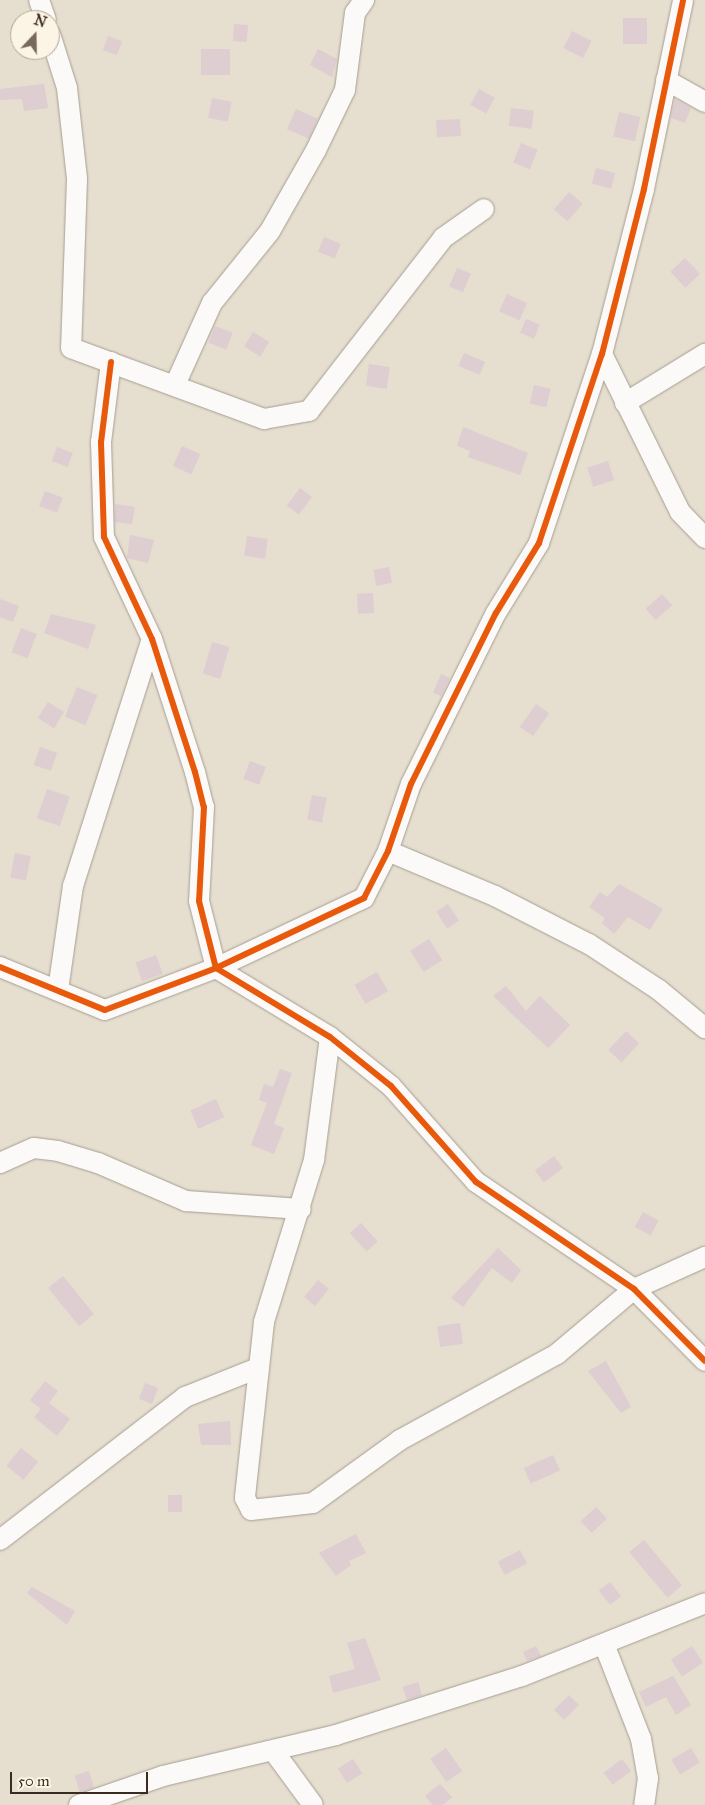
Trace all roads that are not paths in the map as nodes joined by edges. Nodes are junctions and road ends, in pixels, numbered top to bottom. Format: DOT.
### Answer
graph roads {
  1 [pos="364,0"];
  2 [pos="684,0"];
  3 [pos="58,60"];
  4 [pos="666,80"];
  5 [pos="705,102"];
  6 [pos="484,209"];
  7 [pos="602,354"];
  8 [pos="705,354"];
  9 [pos="111,362"];
  10 [pos="176,385"];
  11 [pos="625,403"];
  12 [pos="705,538"];
  13 [pos="152,639"];
  14 [pos="388,851"];
  15 [pos="0,967"];
  16 [pos="216,968"];
  17 [pos="58,990"];
  18 [pos="705,1028"];
  19 [pos="330,1037"];
  20 [pos="0,1163"];
  21 [pos="301,1209"];
  22 [pos="705,1257"];
  23 [pos="634,1289"];
  24 [pos="705,1361"];
  25 [pos="258,1368"];
  26 [pos="0,1540"];
  27 [pos="705,1603"];
  28 [pos="604,1644"];
  29 [pos="275,1753"];
  30 [pos="79,1805"];
  31 [pos="313,1805"];
  32 [pos="644,1805"];
  1 -- 10 [label="street"];
  2 -- 4 [label="street"];
  3 -- 9 [label="street"];
  4 -- 5 [label="street"];
  4 -- 7 [label="street"];
  6 -- 10 [label="street"];
  7 -- 11 [label="street"];
  7 -- 14 [label="street"];
  8 -- 11 [label="street"];
  9 -- 10 [label="street"];
  9 -- 13 [label="street"];
  11 -- 12 [label="street"];
  13 -- 16 [label="street"];
  13 -- 17 [label="street"];
  14 -- 16 [label="street"];
  14 -- 18 [label="street"];
  15 -- 17 [label="street"];
  16 -- 17 [label="street"];
  16 -- 19 [label="street"];
  19 -- 21 [label="street"];
  19 -- 23 [label="street"];
  20 -- 21 [label="street"];
  21 -- 25 [label="street"];
  22 -- 23 [label="street"];
  23 -- 24 [label="street"];
  23 -- 25 [label="street"];
  25 -- 26 [label="street"];
  27 -- 28 [label="street"];
  28 -- 29 [label="street"];
  28 -- 32 [label="street"];
  29 -- 30 [label="street"];
  29 -- 31 [label="street"];
}
